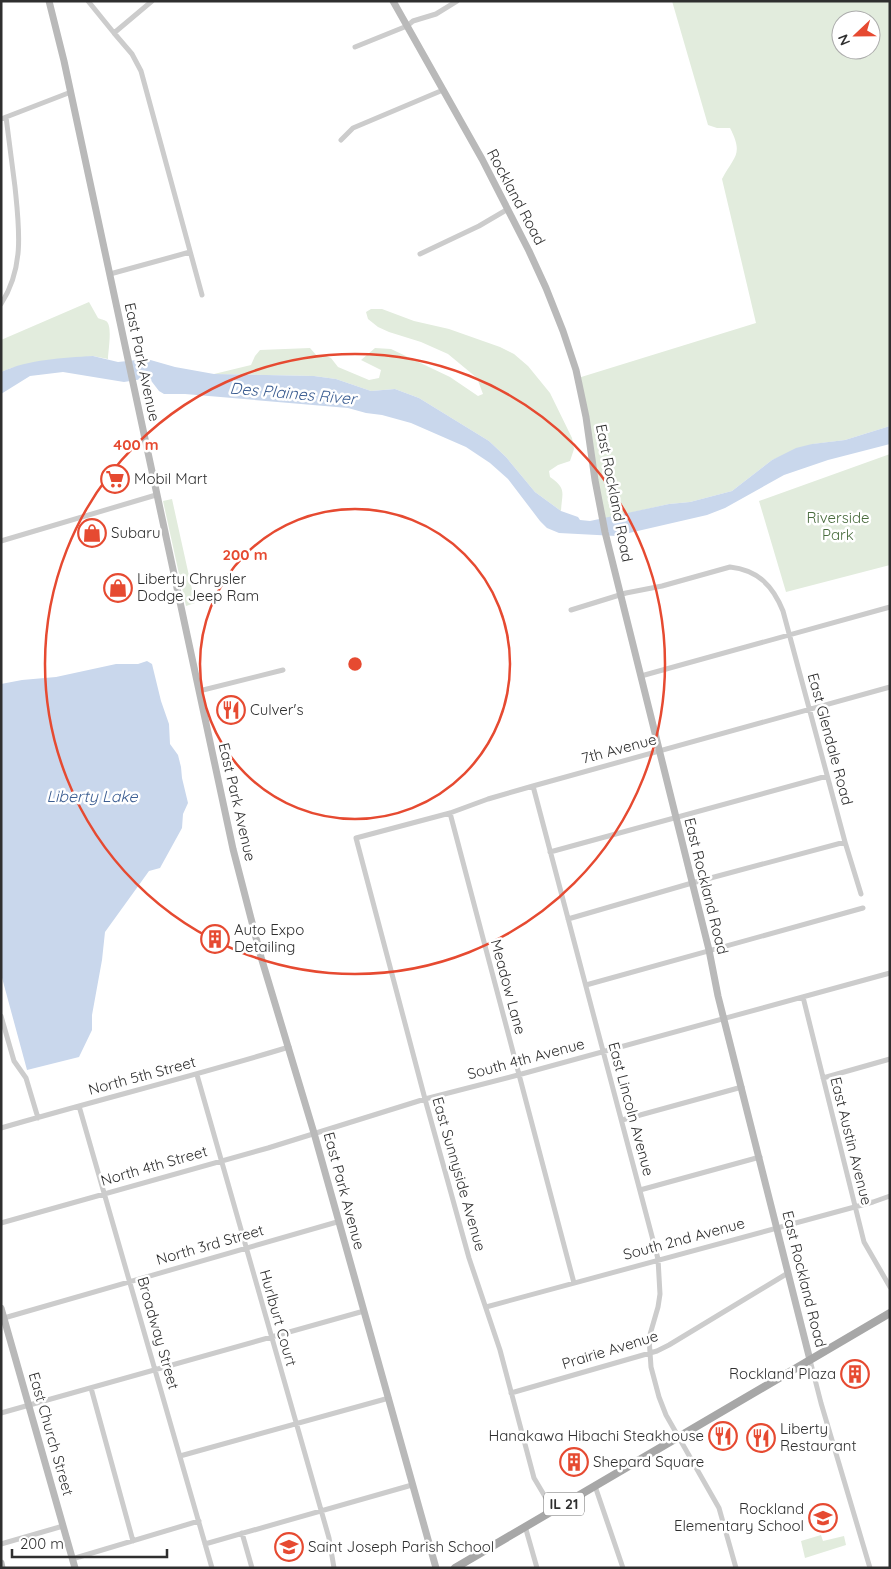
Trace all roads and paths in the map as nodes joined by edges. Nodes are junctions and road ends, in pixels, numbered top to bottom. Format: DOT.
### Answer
graph roads {
  1 [pos="49,1"];
  2 [pos="88,1"];
  3 [pos="152,1"];
  4 [pos="393,1"];
  5 [pos="457,1"];
  6 [pos="407,26"];
  7 [pos="114,33"];
  8 [pos="355,47"];
  9 [pos="443,90"];
  10 [pos="70,92"];
  11 [pos="4,118"];
  12 [pos="341,140"];
  13 [pos="508,209"];
  14 [pos="190,252"];
  15 [pos="420,254"];
  16 [pos="110,274"];
  17 [pos="202,295"];
  18 [pos="1,304"];
  19 [pos="586,417"];
  20 [pos="156,495"];
  21 [pos="1,541"];
  22 [pos="621,596"];
  23 [pos="890,607"];
  24 [pos="571,610"];
  25 [pos="790,635"];
  26 [pos="283,670"];
  27 [pos="641,676"];
  28 [pos="890,687"];
  29 [pos="199,692"];
  30 [pos="809,709"];
  31 [pos="659,751"];
  32 [pos="827,776"];
  33 [pos="533,786"];
  34 [pos="450,813"];
  35 [pos="675,818"];
  36 [pos="356,838"];
  37 [pos="845,842"];
  38 [pos="550,852"];
  39 [pos="692,883"];
  40 [pos="861,894"];
  41 [pos="863,908"];
  42 [pos="568,919"];
  43 [pos="709,950"];
  44 [pos="890,973"];
  45 [pos="586,985"];
  46 [pos="802,997"];
  47 [pos="1,1016"];
  48 [pos="724,1018"];
  49 [pos="289,1047"];
  50 [pos="603,1052"];
  51 [pos="890,1059"];
  52 [pos="197,1075"];
  53 [pos="518,1075"];
  54 [pos="823,1078"];
  55 [pos="742,1087"];
  56 [pos="425,1099"];
  57 [pos="80,1106"];
  58 [pos="38,1118"];
  59 [pos="622,1120"];
  60 [pos="1,1128"];
  61 [pos="314,1133"];
  62 [pos="760,1156"];
  63 [pos="220,1161"];
  64 [pos="640,1190"];
  65 [pos="105,1194"];
  66 [pos="890,1196"];
  67 [pos="855,1206"];
  68 [pos="338,1222"];
  69 [pos="1,1223"];
  70 [pos="777,1227"];
  71 [pos="245,1248"];
  72 [pos="658,1259"];
  73 [pos="788,1273"];
  74 [pos="130,1281"];
  75 [pos="574,1283"];
  76 [pos="890,1286"];
  77 [pos="486,1307"];
  78 [pos="1,1308"];
  79 [pos="364,1310"];
  80 [pos="890,1312"];
  81 [pos="4,1318"];
  82 [pos="270,1336"];
  83 [pos="650,1353"];
  84 [pos="810,1360"];
  85 [pos="155,1369"];
  86 [pos="90,1388"];
  87 [pos="511,1393"];
  88 [pos="388,1398"];
  89 [pos="29,1405"];
  90 [pos="1,1413"];
  91 [pos="296,1424"];
  92 [pos="678,1437"];
  93 [pos="180,1456"];
  94 [pos="412,1486"];
  95 [pos="595,1486"];
  96 [pos="321,1510"];
  97 [pos="552,1510"];
  98 [pos="199,1522"];
  99 [pos="63,1526"];
  100 [pos="525,1526"];
  101 [pos="242,1533"];
  102 [pos="134,1541"];
  103 [pos="1,1544"];
  104 [pos="205,1544"];
  105 [pos="72,1559"];
  106 [pos="1,1563"];
  107 [pos="2,1568"];
  108 [pos="75,1568"];
  109 [pos="212,1568"];
  110 [pos="252,1568"];
  111 [pos="334,1568"];
  112 [pos="436,1568"];
  113 [pos="455,1568"];
  114 [pos="538,1568"];
  115 [pos="623,1568"];
  116 [pos="736,1568"];
  117 [pos="870,1568"];
  1 -- 10 [label="street, East Park Avenue"];
  2 -- 7 [label="street"];
  3 -- 7 [label="street"];
  4 -- 6 [label="street, Rockland Road"];
  5 -- 6 [label="street"];
  6 -- 8 [label="street"];
  6 -- 9 [label="street, Rockland Road"];
  7 -- 14 [label="street"];
  9 -- 12 [label="street"];
  9 -- 13 [label="street, Rockland Road"];
  10 -- 11 [label="street"];
  10 -- 16 [label="street, East Park Avenue"];
  11 -- 18 [label="street"];
  13 -- 15 [label="street"];
  13 -- 19 [label="street, Rockland Road"];
  14 -- 16 [label="street"];
  14 -- 17 [label="street"];
  16 -- 20 [label="street, East Park Avenue"];
  19 -- 22 [label="street, East Rockland Road"];
  20 -- 21 [label="street"];
  20 -- 29 [label="street, East Park Avenue"];
  22 -- 24 [label="street"];
  22 -- 25 [label="street, East Glendale Road"];
  22 -- 27 [label="street, East Rockland Road"];
  23 -- 25 [label="street"];
  25 -- 27 [label="street"];
  25 -- 30 [label="street, East Glendale Road"];
  26 -- 29 [label="street"];
  27 -- 31 [label="street, East Rockland Road"];
  28 -- 30 [label="street, 7th Avenue"];
  29 -- 49 [label="street, East Park Avenue"];
  30 -- 31 [label="street, 7th Avenue"];
  30 -- 32 [label="street, East Glendale Road"];
  31 -- 33 [label="street, 7th Avenue"];
  31 -- 35 [label="street, East Rockland Road"];
  32 -- 35 [label="street"];
  32 -- 37 [label="street, East Glendale Road"];
  33 -- 34 [label="street, 7th Avenue"];
  33 -- 38 [label="street, East Lincoln Avenue"];
  34 -- 36 [label="street, 7th Avenue"];
  34 -- 53 [label="street, Meadow Lane"];
  35 -- 38 [label="street"];
  35 -- 39 [label="street, East Rockland Road"];
  36 -- 56 [label="street, East Sunnyside Avenue"];
  37 -- 39 [label="street"];
  37 -- 40 [label="street, East Glendale Road"];
  38 -- 42 [label="street, East Lincoln Avenue"];
  39 -- 42 [label="street"];
  39 -- 43 [label="street, East Rockland Road"];
  41 -- 43 [label="street"];
  42 -- 45 [label="street, East Lincoln Avenue"];
  43 -- 45 [label="street"];
  43 -- 48 [label="street, East Rockland Road"];
  44 -- 46 [label="street, South 4th Avenue"];
  45 -- 50 [label="street, East Lincoln Avenue"];
  46 -- 48 [label="street, South 4th Avenue"];
  46 -- 54 [label="street, East Austin Avenue"];
  47 -- 58 [label="street"];
  48 -- 50 [label="street, South 4th Avenue"];
  48 -- 55 [label="street, East Rockland Road"];
  49 -- 52 [label="street, North 5th Street"];
  49 -- 61 [label="street, East Park Avenue"];
  50 -- 53 [label="street, South 4th Avenue"];
  50 -- 59 [label="street, East Lincoln Avenue"];
  51 -- 54 [label="street"];
  52 -- 57 [label="street, North 5th Street"];
  52 -- 63 [label="street, Hurlburt Court"];
  53 -- 56 [label="street, South 4th Avenue"];
  53 -- 75 [label="street, Meadow Lane"];
  54 -- 67 [label="street, East Austin Avenue"];
  55 -- 59 [label="street"];
  55 -- 62 [label="street, East Rockland Road"];
  56 -- 61 [label="street, South 4th Avenue"];
  56 -- 77 [label="street, East Sunnyside Avenue"];
  57 -- 58 [label="street, North 5th Street"];
  57 -- 65 [label="street, Broadway Street"];
  58 -- 60 [label="street, North 5th Street"];
  59 -- 64 [label="street, East Lincoln Avenue"];
  61 -- 63 [label="street, North 4th Street"];
  61 -- 68 [label="street, East Park Avenue"];
  62 -- 64 [label="street"];
  62 -- 70 [label="street, East Rockland Road"];
  63 -- 65 [label="street, North 4th Street"];
  63 -- 71 [label="street, Hurlburt Court"];
  64 -- 72 [label="street, East Lincoln Avenue"];
  65 -- 69 [label="street, North 4th Street"];
  65 -- 74 [label="street, Broadway Street"];
  66 -- 67 [label="street, South 2nd Avenue"];
  67 -- 70 [label="street, South 2nd Avenue"];
  67 -- 76 [label="street, East Austin Avenue"];
  68 -- 71 [label="street, North 3rd Street"];
  68 -- 79 [label="street, East Park Avenue"];
  70 -- 72 [label="street, South 2nd Avenue"];
  70 -- 73 [label="street, East Rockland Road"];
  71 -- 74 [label="street, North 3rd Street"];
  71 -- 82 [label="street, Hurlburt Court"];
  72 -- 75 [label="street, South 2nd Avenue"];
  72 -- 83 [label="street, East Lincoln Avenue"];
  73 -- 83 [label="street, Prairie Avenue"];
  73 -- 84 [label="street, East Rockland Road"];
  74 -- 81 [label="street, North 3rd Street"];
  74 -- 85 [label="street, Broadway Street"];
  75 -- 77 [label="street, South 2nd Avenue"];
  77 -- 87 [label="street, East Sunnyside Avenue"];
  78 -- 81 [label="street, East Church Street"];
  79 -- 82 [label="street"];
  79 -- 88 [label="street, East Park Avenue"];
  80 -- 84 [label="main road, IL 21"];
  81 -- 89 [label="street, East Church Street"];
  82 -- 85 [label="street"];
  82 -- 91 [label="street, Hurlburt Court"];
  83 -- 87 [label="street, Prairie Avenue"];
  83 -- 92 [label="street, East Lincoln Avenue"];
  84 -- 92 [label="main road, IL 21"];
  84 -- 117 [label="street"];
  85 -- 86 [label="street"];
  85 -- 93 [label="street, Broadway Street"];
  86 -- 89 [label="street"];
  86 -- 102 [label="street"];
  87 -- 97 [label="street, East Sunnyside Avenue"];
  88 -- 91 [label="street"];
  88 -- 94 [label="street, East Park Avenue"];
  89 -- 90 [label="street"];
  89 -- 99 [label="street, East Church Street"];
  91 -- 93 [label="street"];
  91 -- 96 [label="street, Hurlburt Court"];
  92 -- 95 [label="main road, IL 21"];
  92 -- 116 [label="street, East Lincoln Avenue"];
  93 -- 98 [label="street, Broadway Street"];
  94 -- 96 [label="street"];
  94 -- 112 [label="street, East Park Avenue"];
  95 -- 97 [label="main road, IL 21"];
  95 -- 115 [label="street"];
  96 -- 101 [label="street"];
  96 -- 111 [label="street, Hurlburt Court"];
  97 -- 100 [label="main road, IL 21"];
  98 -- 102 [label="street"];
  98 -- 104 [label="street, Broadway Street"];
  99 -- 103 [label="street"];
  99 -- 105 [label="street, East Church Street"];
  100 -- 113 [label="main road, IL 21"];
  100 -- 114 [label="street"];
  101 -- 104 [label="street"];
  101 -- 110 [label="street"];
  102 -- 105 [label="street"];
  104 -- 109 [label="street, Broadway Street"];
  105 -- 108 [label="street, East Church Street"];
  106 -- 107 [label="street"];
}
